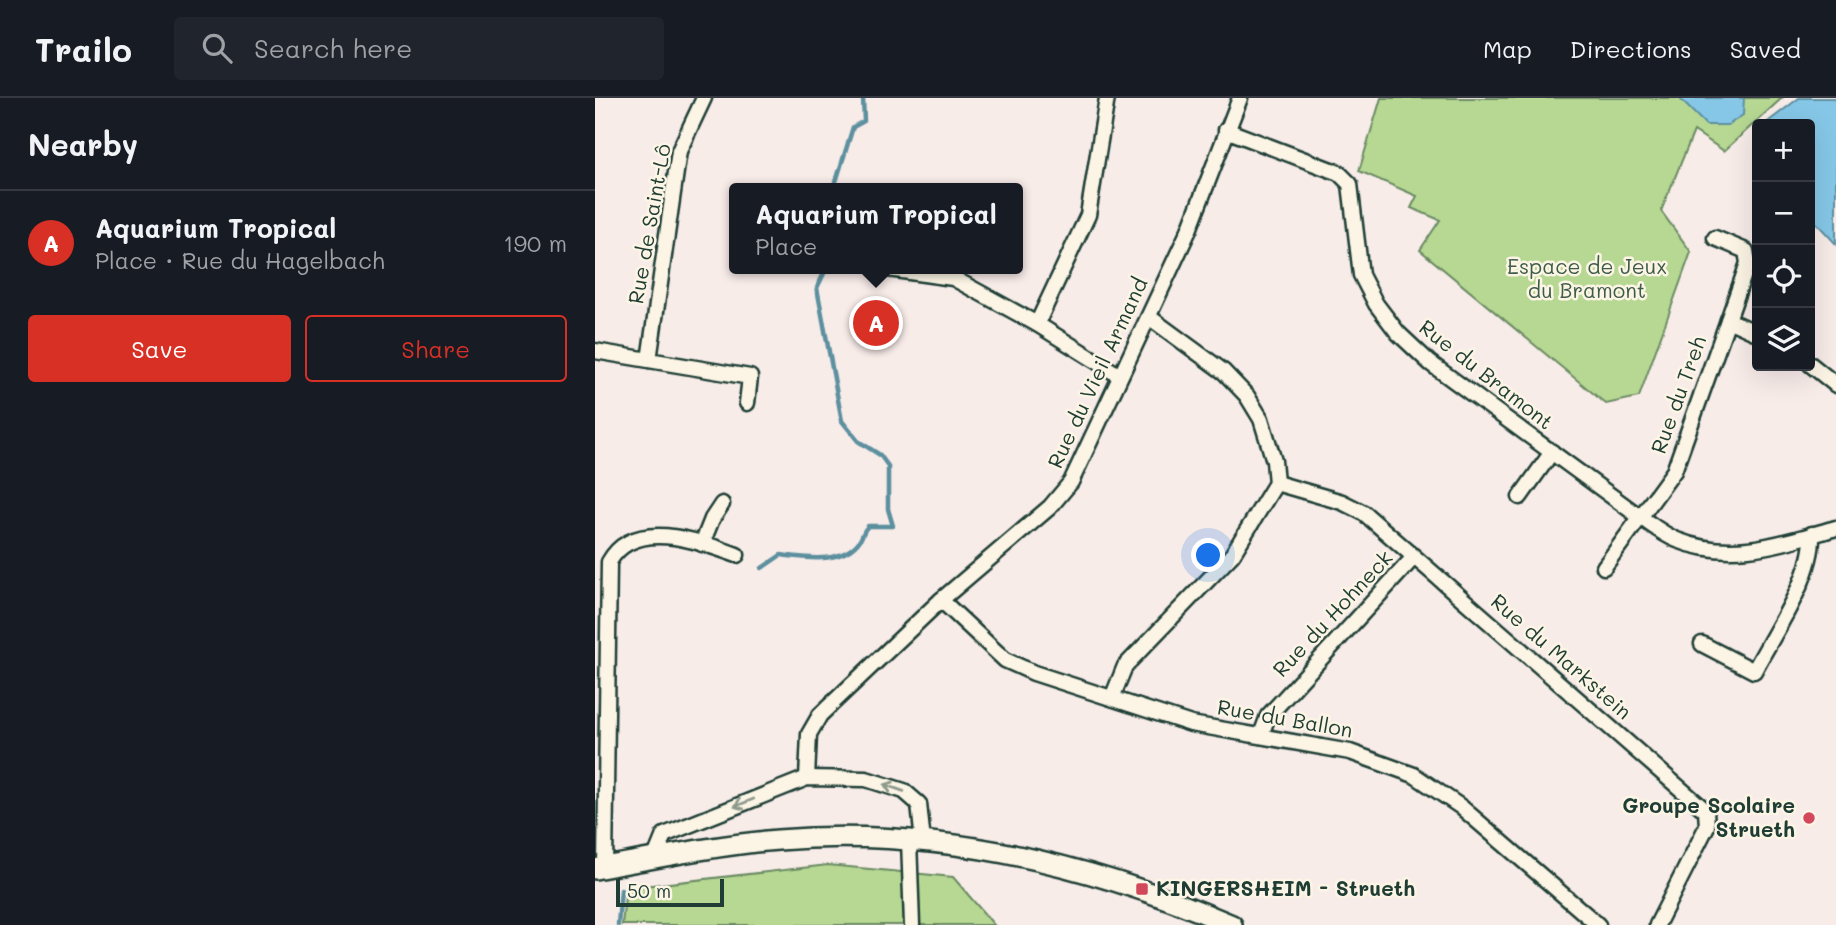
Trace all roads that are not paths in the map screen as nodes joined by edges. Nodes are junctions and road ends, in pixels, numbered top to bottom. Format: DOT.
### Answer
graph roads {
  1 [pos="704,98"];
  2 [pos="1107,98"];
  3 [pos="1240,98"];
  4 [pos="1226,130"];
  5 [pos="1714,238"];
  6 [pos="924,274"];
  7 [pos="1149,317"];
  8 [pos="1728,320"];
  9 [pos="1037,324"];
  10 [pos="1752,331"];
  11 [pos="595,351"];
  12 [pos="649,360"];
  13 [pos="1815,368"];
  14 [pos="1120,376"];
  15 [pos="1836,385"];
  16 [pos="747,402"];
  17 [pos="1552,452"];
  18 [pos="1276,483"];
  19 [pos="1520,498"];
  20 [pos="722,504"];
  21 [pos="1640,517"];
  22 [pos="1836,528"];
  23 [pos="1812,534"];
  24 [pos="702,544"];
  25 [pos="737,555"];
  26 [pos="1414,557"];
  27 [pos="1604,567"];
  28 [pos="941,600"];
  29 [pos="1702,644"];
  30 [pos="1112,698"];
  31 [pos="1261,735"];
  32 [pos="807,778"];
  33 [pos="916,841"];
  34 [pos="655,857"];
  35 [pos="600,868"];
  36 [pos="912,925"];
  37 [pos="1232,925"];
  38 [pos="1598,925"];
  39 [pos="1657,925"];
  1 -- 12 [label="street, Rue de Saint-Lô"];
  2 -- 9 [label="street"];
  3 -- 4 [label="street, Rue du Vieil Armand"];
  4 -- 7 [label="street, Rue du Vieil Armand"];
  4 -- 17 [label="street, Rue du Bramont"];
  5 -- 8 [label="street, Rue du Treh"];
  6 -- 9 [label="street"];
  7 -- 14 [label="street, Rue du Vieil Armand"];
  7 -- 18 [label="street"];
  8 -- 10 [label="street, Rue du Treh"];
  8 -- 21 [label="street, Rue du Treh"];
  9 -- 14 [label="street"];
  11 -- 12 [label="street"];
  12 -- 16 [label="street"];
  13 -- 15 [label="street"];
  14 -- 28 [label="street, Rue du Vieil Armand"];
  17 -- 19 [label="street, Rue du Bramont"];
  17 -- 21 [label="street, Rue du Bramont"];
  18 -- 26 [label="street, Rue du Markstein"];
  18 -- 30 [label="street"];
  20 -- 24 [label="street"];
  21 -- 23 [label="street, Rue du Bramont"];
  21 -- 27 [label="street"];
  22 -- 23 [label="street, Rue du Bramont"];
  23 -- 29 [label="street"];
  24 -- 25 [label="street"];
  24 -- 35 [label="street"];
  26 -- 31 [label="street, Rue du Hohneck"];
  26 -- 39 [label="street, Rue du Markstein"];
  28 -- 30 [label="street, Rue du Ballon"];
  28 -- 32 [label="street, Rue du Vieil Armand"];
  30 -- 31 [label="street, Rue du Ballon"];
  31 -- 38 [label="street, Rue du Ballon"];
  33 -- 32 [label="street, one-way"];
  32 -- 34 [label="street, one-way"];
  33 -- 34 [label="main road"];
  33 -- 36 [label="street"];
  33 -- 37 [label="main road"];
  34 -- 35 [label="main road"];
}
